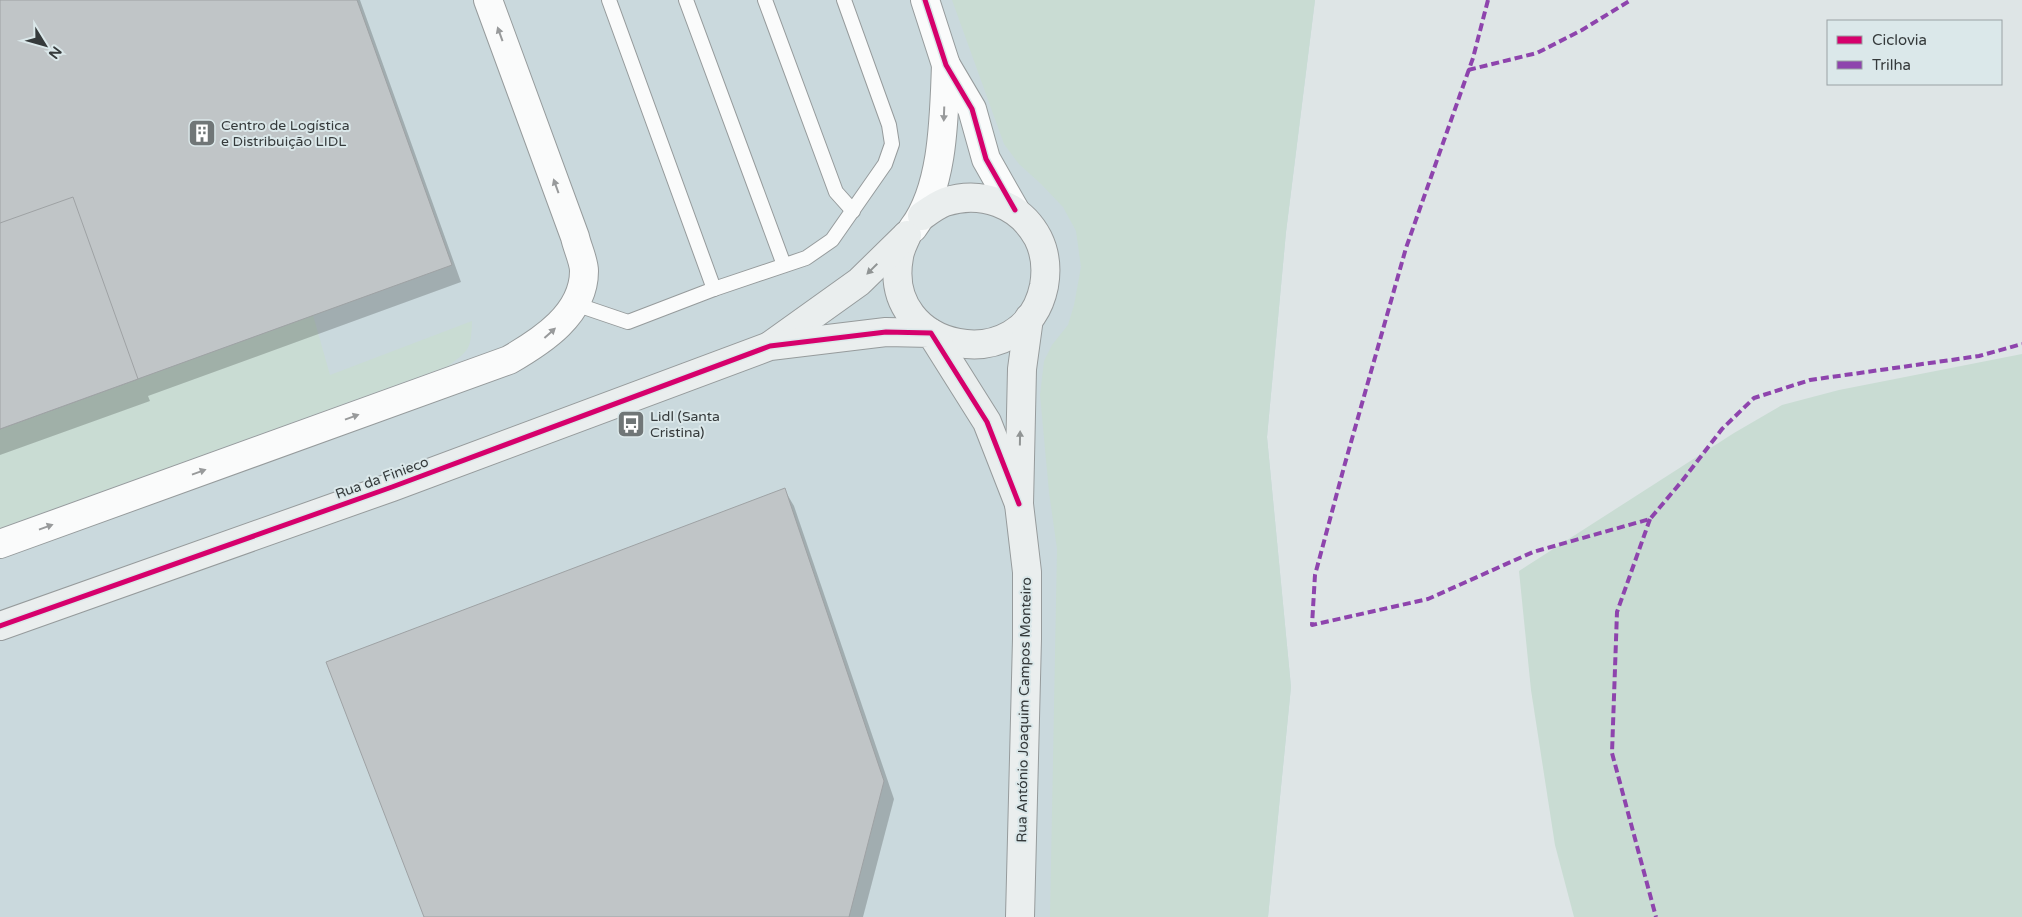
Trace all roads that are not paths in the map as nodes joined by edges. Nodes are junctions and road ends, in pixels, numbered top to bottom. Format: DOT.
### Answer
graph roads {
  1 [pos="488,0"];
  2 [pos="609,0"];
  3 [pos="686,0"];
  4 [pos="765,0"];
  5 [pos="844,0"];
  6 [pos="925,0"];
  7 [pos="946,65"];
  8 [pos="853,210"];
  9 [pos="1014,210"];
  10 [pos="914,225"];
  11 [pos="784,265"];
  12 [pos="714,289"];
  13 [pos="575,304"];
  14 [pos="1029,318"];
  15 [pos="930,333"];
  16 [pos="770,346"];
  17 [pos="1019,504"];
  18 [pos="0,544"];
  19 [pos="0,626"];
  20 [pos="1020,917"];
  13 -- 1 [label="street, one-way"];
  2 -- 12 [label="lane"];
  3 -- 11 [label="lane"];
  4 -- 8 [label="lane"];
  5 -- 8 [label="lane"];
  6 -- 7 [label="street"];
  7 -- 9 [label="street"];
  7 -- 10 [label="street, one-way"];
  8 -- 11 [label="lane"];
  9 -- 10 [label="street"];
  9 -- 14 [label="street"];
  10 -- 15 [label="street"];
  10 -- 16 [label="street, one-way"];
  11 -- 12 [label="lane"];
  12 -- 13 [label="lane"];
  18 -- 13 [label="street, one-way"];
  14 -- 15 [label="street"];
  17 -- 14 [label="street, one-way"];
  15 -- 16 [label="street"];
  15 -- 17 [label="street"];
  16 -- 19 [label="street, Rua da Finieco"];
  17 -- 20 [label="street, Rua António Joaquim Campos Monteiro"];
}
